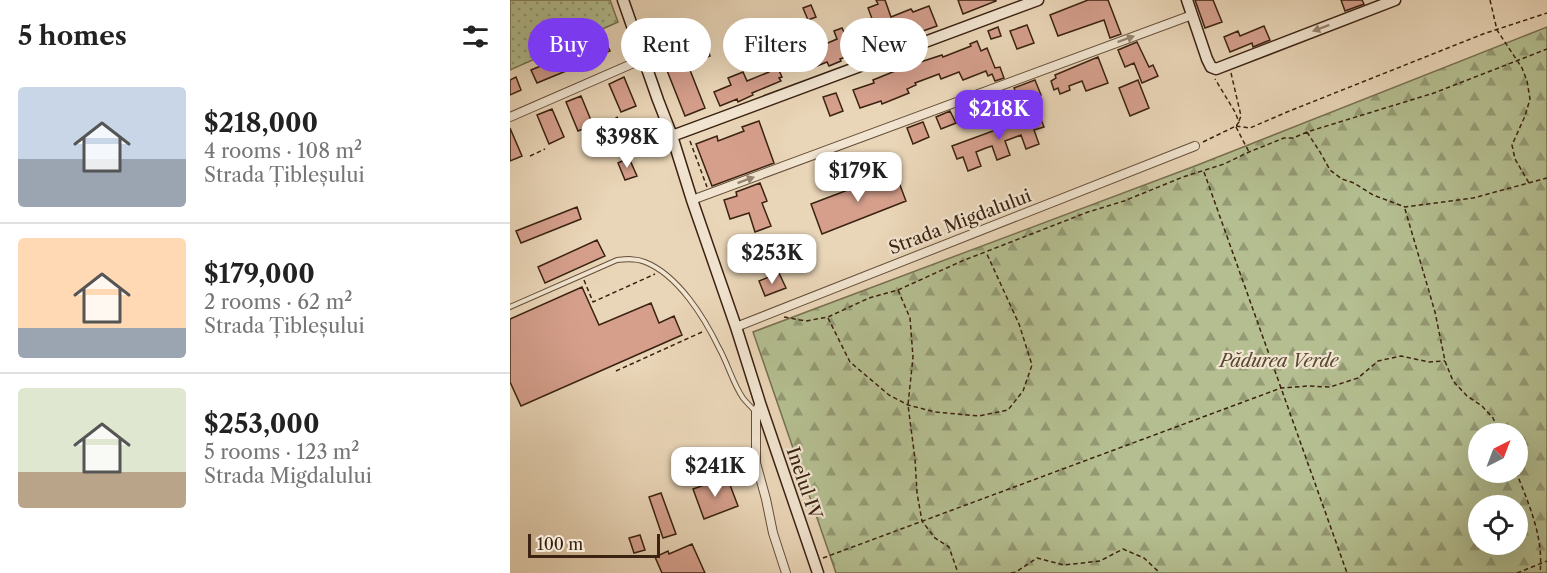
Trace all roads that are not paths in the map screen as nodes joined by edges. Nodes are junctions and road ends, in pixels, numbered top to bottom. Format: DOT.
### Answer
graph roads {
  1 [pos="623,0"];
  2 [pos="1038,0"];
  3 [pos="1187,0"];
  4 [pos="1395,0"];
  5 [pos="1192,15"];
  6 [pos="629,18"];
  7 [pos="621,69"];
  8 [pos="648,72"];
  9 [pos="510,117"];
  10 [pos="672,136"];
  11 [pos="1194,146"];
  12 [pos="692,200"];
  13 [pos="510,307"];
  14 [pos="736,327"];
  15 [pos="758,408"];
  16 [pos="786,573"];
  17 [pos="818,573"];
  1 -- 6 [label="street, Inelul IV"];
  2 -- 10 [label="street"];
  3 -- 5 [label="street"];
  4 -- 5 [label="street, one-way"];
  12 -- 5 [label="street, one-way"];
  7 -- 9 [label="street"];
  8 -- 10 [label="street, Inelul IV"];
  10 -- 12 [label="street, Inelul IV"];
  11 -- 14 [label="street, Strada Migdalului"];
  12 -- 14 [label="street, Inelul IV"];
  13 -- 15 [label="lane"];
  14 -- 15 [label="street, Inelul IV"];
  15 -- 16 [label="street"];
  15 -- 17 [label="street, Inelul IV"];
}
